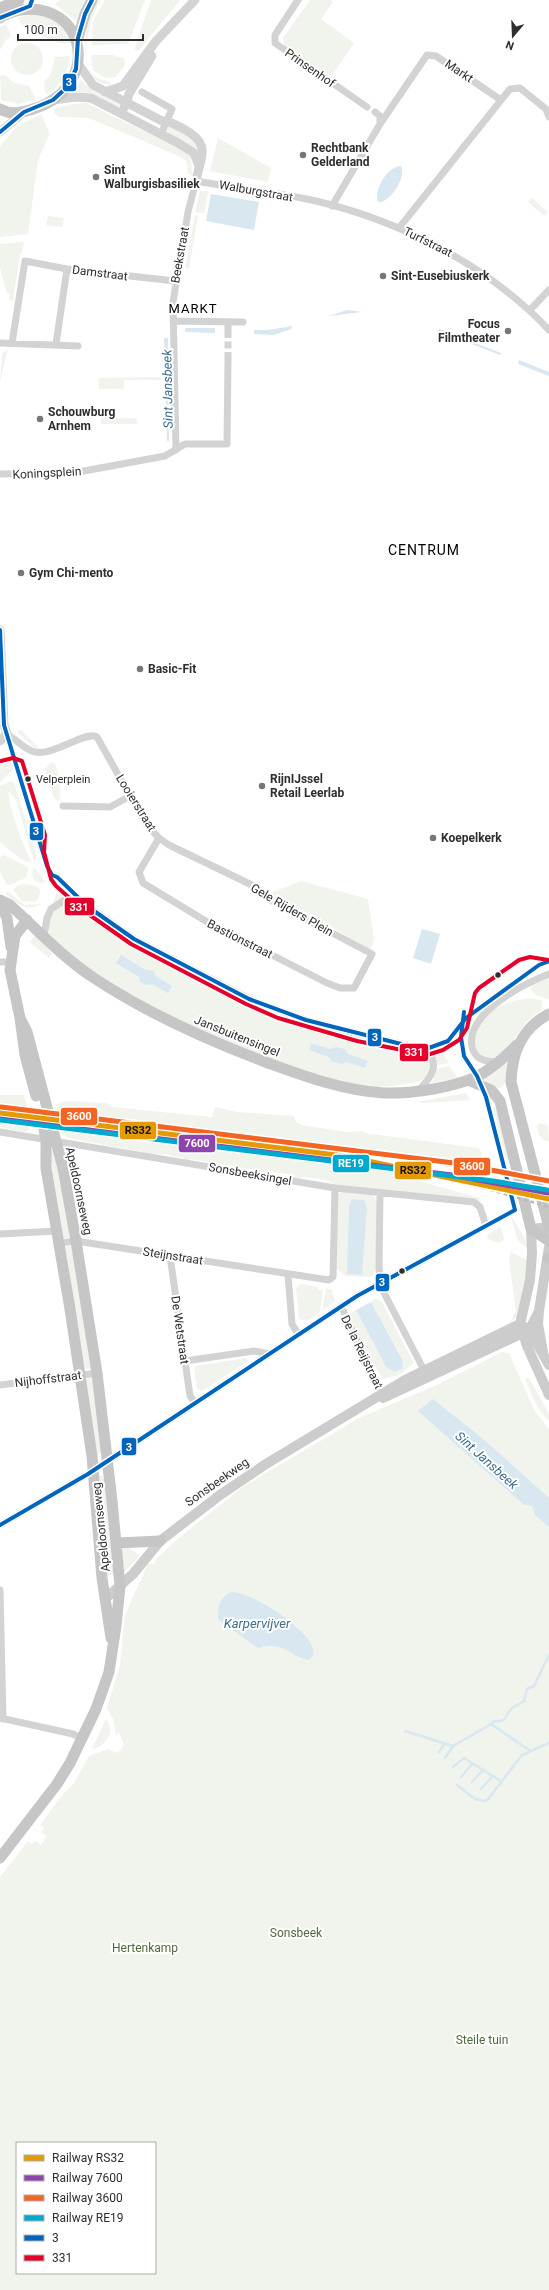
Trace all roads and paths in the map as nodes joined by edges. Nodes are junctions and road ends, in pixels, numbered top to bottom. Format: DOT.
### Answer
graph roads {
  1 [pos="43,0"];
  2 [pos="92,0"];
  3 [pos="195,0"];
  4 [pos="298,0"];
  5 [pos="15,2"];
  6 [pos="30,6"];
  7 [pos="0,8"];
  8 [pos="0,18"];
  9 [pos="78,38"];
  10 [pos="156,41"];
  11 [pos="77,62"];
  12 [pos="105,92"];
  13 [pos="142,92"];
  14 [pos="53,100"];
  15 [pos="501,100"];
  16 [pos="125,102"];
  17 [pos="367,107"];
  18 [pos="0,109"];
  19 [pos="24,112"];
  20 [pos="375,112"];
  21 [pos="126,116"];
  22 [pos="549,117"];
  23 [pos="167,121"];
  24 [pos="380,124"];
  25 [pos="0,132"];
  26 [pos="161,134"];
  27 [pos="199,166"];
  28 [pos="196,181"];
  29 [pos="332,206"];
  30 [pos="399,228"];
  31 [pos="67,269"];
  32 [pos="175,281"];
  33 [pos="549,290"];
  34 [pos="530,310"];
  35 [pos="173,321"];
  36 [pos="243,322"];
  37 [pos="549,330"];
  38 [pos="0,342"];
  39 [pos="12,343"];
  40 [pos="56,344"];
  41 [pos="78,346"];
  42 [pos="228,360"];
  43 [pos="176,450"];
  44 [pos="0,474"];
  45 [pos="0,630"];
  46 [pos="7,734"];
  47 [pos="0,741"];
  48 [pos="130,796"];
  49 [pos="63,806"];
  50 [pos="159,838"];
  51 [pos="232,877"];
  52 [pos="0,900"];
  53 [pos="0,904"];
  54 [pos="27,920"];
  55 [pos="44,936"];
  56 [pos="372,954"];
  57 [pos="7,960"];
  58 [pos="549,974"];
  59 [pos="549,1014"];
  60 [pos="518,1044"];
  61 [pos="499,1062"];
  62 [pos="475,1080"];
  63 [pos="418,1091"];
  64 [pos="0,1132"];
  65 [pos="51,1141"];
  66 [pos="335,1188"];
  67 [pos="380,1193"];
  68 [pos="549,1227"];
  69 [pos="531,1229"];
  70 [pos="57,1231"];
  71 [pos="549,1233"];
  72 [pos="0,1234"];
  73 [pos="76,1241"];
  74 [pos="549,1241"];
  75 [pos="59,1243"];
  76 [pos="549,1247"];
  77 [pos="170,1256"];
  78 [pos="549,1258"];
  79 [pos="288,1275"];
  80 [pos="380,1282"];
  81 [pos="341,1306"];
  82 [pos="539,1311"];
  83 [pos="525,1328"];
  84 [pos="298,1334"];
  85 [pos="506,1340"];
  86 [pos="527,1346"];
  87 [pos="543,1352"];
  88 [pos="269,1354"];
  89 [pos="185,1361"];
  90 [pos="549,1366"];
  91 [pos="97,1373"];
  92 [pos="426,1374"];
  93 [pos="80,1375"];
  94 [pos="0,1385"];
  95 [pos="383,1395"];
  96 [pos="549,1395"];
  97 [pos="195,1403"];
  98 [pos="108,1460"];
  99 [pos="93,1470"];
  100 [pos="0,1524"];
  101 [pos="160,1541"];
  102 [pos="117,1543"];
  103 [pos="120,1586"];
  104 [pos="0,1590"];
  105 [pos="105,1599"];
  106 [pos="112,1644"];
  107 [pos="2,1718"];
  108 [pos="83,1739"];
  109 [pos="0,1858"];
  1 -- 6 [label="main road"];
  2 -- 9 [label="main road"];
  3 -- 10 [label="street"];
  4 -- 17 [label="street, Prinsenhof"];
  5 -- 6 [label="main road"];
  5 -- 7 [label="main road"];
  6 -- 8 [label="main road"];
  6 -- 9 [label="main road"];
  9 -- 11 [label="main road"];
  10 -- 12 [label="street"];
  10 -- 16 [label="street"];
  11 -- 12 [label="street"];
  11 -- 14 [label="main road"];
  12 -- 16 [label="street"];
  13 -- 23 [label="street"];
  14 -- 19 [label="main road"];
  14 -- 21 [label="street"];
  15 -- 22 [label="street"];
  15 -- 24 [label="street, Markt"];
  15 -- 30 [label="street"];
  16 -- 21 [label="street"];
  16 -- 23 [label="street"];
  18 -- 19 [label="main road"];
  19 -- 25 [label="street"];
  20 -- 24 [label="street"];
  21 -- 26 [label="street"];
  23 -- 26 [label="street"];
  23 -- 27 [label="street"];
  24 -- 29 [label="street, Markt"];
  26 -- 27 [label="street"];
  27 -- 28 [label="street"];
  28 -- 29 [label="street, Walburgstraat"];
  28 -- 32 [label="street, Beekstraat"];
  29 -- 30 [label="street, Turfstraat"];
  30 -- 34 [label="street, Turfstraat"];
  31 -- 32 [label="street, Damstraat"];
  31 -- 39 [label="street, Damstraat"];
  31 -- 40 [label="street"];
  32 -- 35 [label="street, Beekstraat"];
  33 -- 34 [label="street"];
  34 -- 37 [label="street, Turfstraat"];
  35 -- 36 [label="street"];
  35 -- 43 [label="street, Beekstraat"];
  38 -- 39 [label="street"];
  39 -- 40 [label="street"];
  40 -- 41 [label="street"];
  42 -- 43 [label="street, Koningsplein"];
  43 -- 44 [label="street, Koningsplein"];
  45 -- 46 [label="street"];
  46 -- 47 [label="street"];
  46 -- 48 [label="street, Looierstraat"];
  48 -- 49 [label="street"];
  48 -- 50 [label="street, Looierstraat"];
  50 -- 51 [label="street, Looierstraat"];
  50 -- 56 [label="street, Bastionstraat"];
  51 -- 56 [label="street, Gele Rijders Plein"];
  52 -- 54 [label="main road"];
  53 -- 57 [label="main road, Apeldoornseweg"];
  54 -- 55 [label="main road, Jansbuitensingel"];
  54 -- 57 [label="main road"];
  55 -- 63 [label="main road, Jansbuitensingel"];
  55 -- 63 [label="street"];
  57 -- 65 [label="main road, Apeldoornseweg"];
  58 -- 61 [label="street"];
  59 -- 60 [label="main road"];
  60 -- 61 [label="main road"];
  60 -- 68 [label="main road"];
  61 -- 62 [label="main road"];
  62 -- 63 [label="main road, Jansbuitensingel"];
  62 -- 69 [label="main road"];
  64 -- 65 [label="street, Sonsbeeksingel"];
  65 -- 66 [label="street, Sonsbeeksingel"];
  65 -- 70 [label="main road, Apeldoornseweg"];
  65 -- 73 [label="main road, Apeldoornseweg"];
  66 -- 67 [label="street, Sonsbeeksingel"];
  66 -- 79 [label="street, Steijnstraat"];
  67 -- 80 [label="street"];
  67 -- 80 [label="street, Sonsbeeksingel"];
  68 -- 69 [label="main road"];
  68 -- 71 [label="main road"];
  69 -- 74 [label="main road"];
  69 -- 83 [label="main road"];
  70 -- 72 [label="street"];
  70 -- 75 [label="main road, Apeldoornseweg"];
  73 -- 75 [label="street, Steijnstraat"];
  73 -- 77 [label="street, Steijnstraat"];
  73 -- 91 [label="main road, Apeldoornseweg"];
  75 -- 93 [label="main road, Apeldoornseweg"];
  76 -- 78 [label="main road"];
  77 -- 79 [label="street, Steijnstraat"];
  77 -- 89 [label="street, De Wetstraat"];
  78 -- 82 [label="main road"];
  79 -- 84 [label="street"];
  80 -- 81 [label="street"];
  80 -- 92 [label="street"];
  81 -- 84 [label="street"];
  81 -- 95 [label="street, De la Reijstraat"];
  82 -- 83 [label="main road"];
  82 -- 87 [label="main road"];
  83 -- 85 [label="main road, Sonsbeekweg"];
  83 -- 86 [label="main road"];
  83 -- 87 [label="main road"];
  83 -- 92 [label="main road, Sonsbeekweg"];
  84 -- 88 [label="street"];
  85 -- 86 [label="main road"];
  85 -- 92 [label="main road, Sonsbeekweg"];
  86 -- 96 [label="main road"];
  87 -- 90 [label="main road"];
  88 -- 89 [label="street"];
  88 -- 97 [label="street"];
  89 -- 97 [label="street, De Wetstraat"];
  91 -- 93 [label="street, Nijhoffstraat"];
  91 -- 98 [label="main road, Apeldoornseweg"];
  92 -- 95 [label="main road, Sonsbeekweg"];
  93 -- 94 [label="street, Nijhoffstraat"];
  93 -- 99 [label="main road, Apeldoornseweg"];
  95 -- 101 [label="main road, Sonsbeekweg"];
  97 -- 98 [label="street"];
  98 -- 99 [label="street"];
  98 -- 102 [label="main road, Apeldoornseweg"];
  99 -- 100 [label="street"];
  99 -- 105 [label="main road, Apeldoornseweg"];
  101 -- 102 [label="main road"];
  101 -- 103 [label="main road, Sonsbeekweg"];
  102 -- 103 [label="main road, Apeldoornseweg"];
  103 -- 105 [label="main road, Sonsbeekweg"];
  103 -- 106 [label="main road, Apeldoornseweg"];
  104 -- 107 [label="street"];
  105 -- 106 [label="main road, Apeldoornseweg"];
  106 -- 108 [label="main road, Apeldoornseweg"];
  107 -- 108 [label="street"];
  108 -- 109 [label="main road, Apeldoornseweg"];
}
